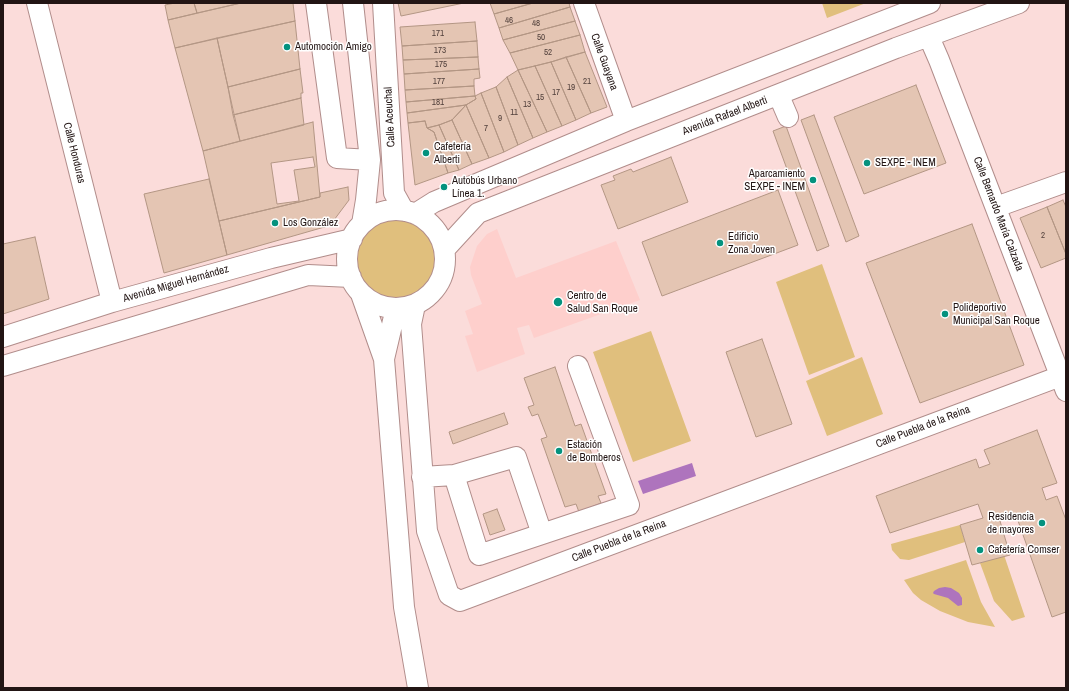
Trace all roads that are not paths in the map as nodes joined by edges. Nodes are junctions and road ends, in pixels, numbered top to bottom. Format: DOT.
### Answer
graph roads {
  1 [pos="37,3"];
  2 [pos="316,3"];
  3 [pos="353,3"];
  4 [pos="584,3"];
  5 [pos="927,3"];
  6 [pos="1018,3"];
  7 [pos="384,12"];
  8 [pos="355,23"];
  9 [pos="929,37"];
  10 [pos="779,96"];
  11 [pos="788,117"];
  12 [pos="626,121"];
  13 [pos="370,160"];
  14 [pos="1066,182"];
  15 [pos="996,207"];
  16 [pos="403,212"];
  17 [pos="357,232"];
  18 [pos="444,250"];
  19 [pos="351,277"];
  20 [pos="361,294"];
  21 [pos="112,302"];
  22 [pos="405,306"];
  23 [pos="3,337"];
  24 [pos="384,359"];
  25 [pos="3,366"];
  26 [pos="578,366"];
  27 [pos="1064,380"];
  28 [pos="454,475"];
  29 [pos="422,477"];
  30 [pos="542,534"];
  31 [pos="418,688"];
  1 -- 21 [label="street, Calle Honduras"];
  2 -- 13 [label="street"];
  3 -- 8 [label="street"];
  4 -- 12 [label="street, Calle Guayana"];
  5 -- 12 [label="street"];
  6 -- 9 [label="street, Avenida Rafael Alberti"];
  7 -- 8 [label="street, Calle Aceuchal"];
  7 -- 16 [label="street, Calle Aceuchal"];
  8 -- 13 [label="street"];
  9 -- 10 [label="street, Avenida Rafael Alberti"];
  9 -- 15 [label="street, Calle Bernardo María Calzada"];
  10 -- 11 [label="street"];
  10 -- 18 [label="street, Avenida Rafael Alberti"];
  12 -- 16 [label="street"];
  13 -- 16 [label="street"];
  13 -- 17 [label="street"];
  14 -- 15 [label="street"];
  15 -- 27 [label="street, Calle Bernardo María Calzada"];
  16 -- 17 [label="street"];
  16 -- 18 [label="street"];
  17 -- 19 [label="street"];
  17 -- 21 [label="street, Avenida Miguel Hernández"];
  18 -- 22 [label="street"];
  19 -- 20 [label="street"];
  19 -- 25 [label="street"];
  20 -- 22 [label="street"];
  20 -- 24 [label="street"];
  21 -- 23 [label="street, Avenida Miguel Hernández"];
  22 -- 24 [label="street"];
  22 -- 29 [label="street, Calle Puebla de la Reina"];
  24 -- 31 [label="street"];
  26 -- 30 [label="street"];
  27 -- 29 [label="street, Calle Puebla de la Reina"];
  28 -- 29 [label="street"];
  28 -- 30 [label="street"];
  28 -- 30 [label="street"];
}
